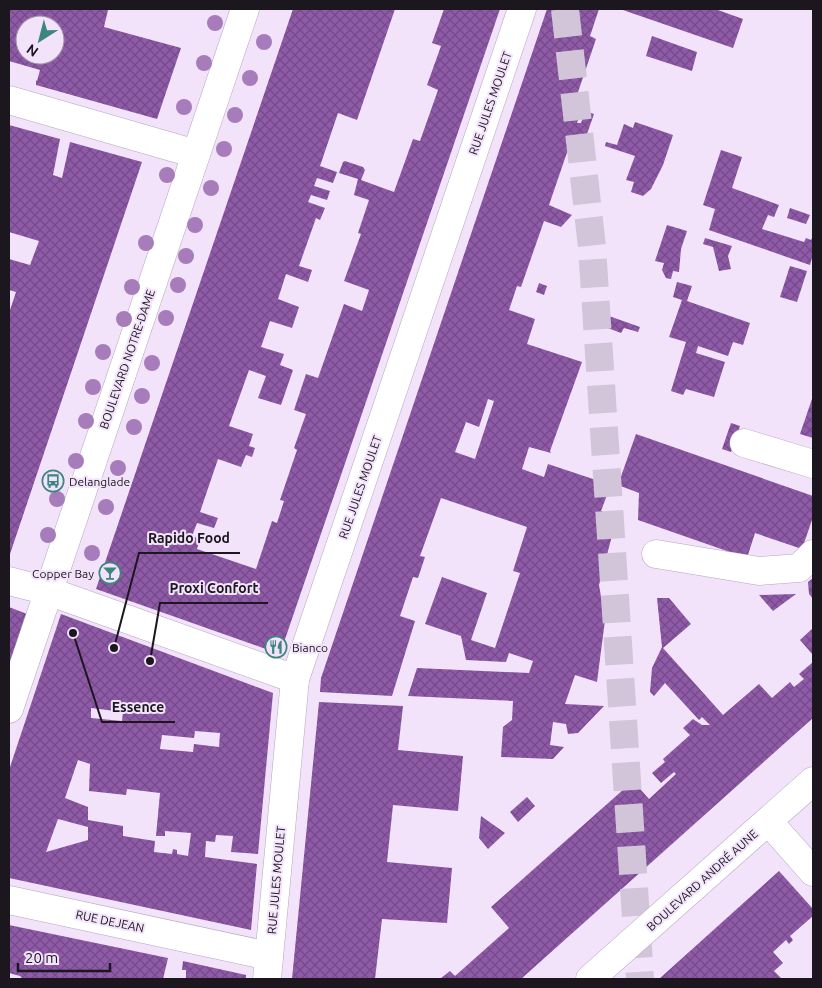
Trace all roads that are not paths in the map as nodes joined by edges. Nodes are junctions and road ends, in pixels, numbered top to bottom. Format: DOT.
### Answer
graph roads {
  1 [pos="245,9"];
  2 [pos="522,9"];
  3 [pos="9,100"];
  4 [pos="196,154"];
  5 [pos="744,443"];
  6 [pos="813,464"];
  7 [pos="656,554"];
  8 [pos="813,554"];
  9 [pos="9,581"];
  10 [pos="48,591"];
  11 [pos="295,679"];
  12 [pos="9,710"];
  13 [pos="813,781"];
  14 [pos="768,821"];
  15 [pos="813,872"];
  16 [pos="9,900"];
  17 [pos="268,968"];
  18 [pos="590,979"];
  1 -- 4 [label="street, BOULEVARD NOTRE-DAME"];
  2 -- 11 [label="street, RUE JULES MOULET"];
  3 -- 4 [label="street"];
  4 -- 10 [label="street, BOULEVARD NOTRE-DAME"];
  5 -- 6 [label="street"];
  7 -- 8 [label="street"];
  9 -- 10 [label="street"];
  10 -- 11 [label="street"];
  10 -- 12 [label="street, BOULEVARD NOTRE-DAME"];
  11 -- 17 [label="street, RUE JULES MOULET"];
  13 -- 14 [label="street, BOULEVARD ANDRÉ AUNE"];
  14 -- 15 [label="street"];
  14 -- 18 [label="street, BOULEVARD ANDRÉ AUNE"];
  16 -- 17 [label="street, RUE DEJEAN"];
}
